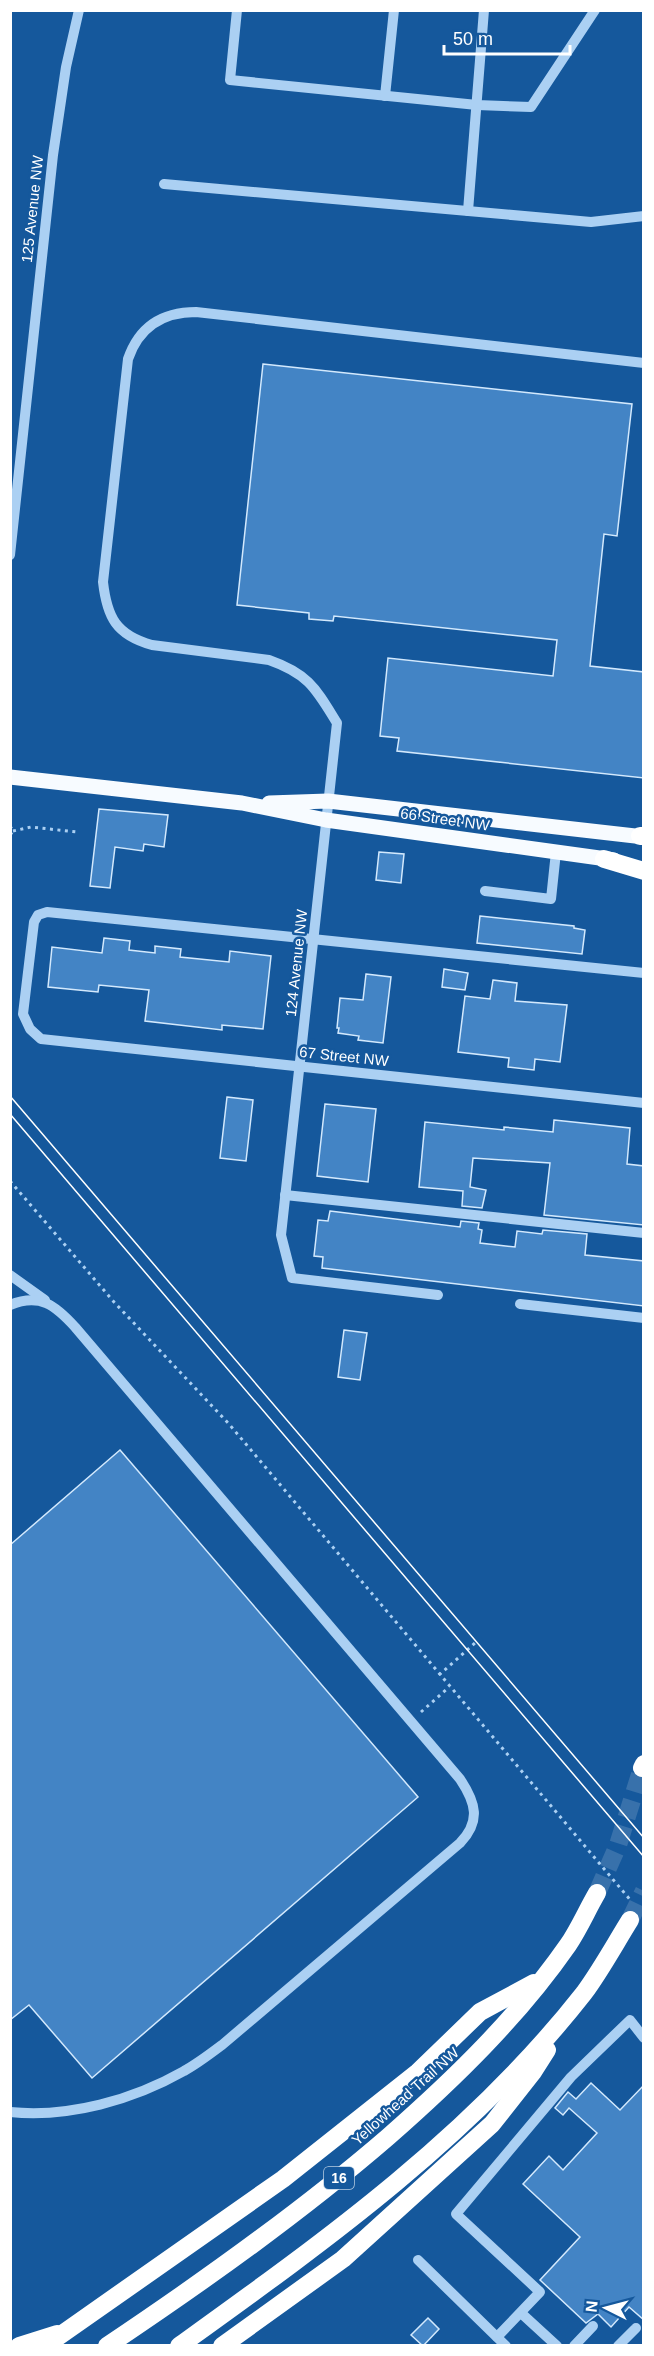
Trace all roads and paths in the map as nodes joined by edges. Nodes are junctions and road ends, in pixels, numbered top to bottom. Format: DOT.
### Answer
graph roads {
  1 [pos="79,10"];
  2 [pos="237,10"];
  3 [pos="394,10"];
  4 [pos="484,10"];
  5 [pos="595,10"];
  6 [pos="386,96"];
  7 [pos="477,105"];
  8 [pos="164,184"];
  9 [pos="468,211"];
  10 [pos="644,216"];
  11 [pos="644,363"];
  12 [pos="10,555"];
  13 [pos="10,777"];
  14 [pos="328,801"];
  15 [pos="242,803"];
  16 [pos="326,820"];
  17 [pos="10,826"];
  18 [pos="13,831"];
  19 [pos="77,832"];
  20 [pos="10,835"];
  21 [pos="642,836"];
  22 [pos="556,852"];
  23 [pos="604,859"];
  24 [pos="644,863"];
  25 [pos="644,871"];
  26 [pos="485,891"];
  27 [pos="313,939"];
  28 [pos="644,973"];
  29 [pos="299,1067"];
  30 [pos="644,1103"];
  31 [pos="10,1181"];
  32 [pos="285,1195"];
  33 [pos="644,1233"];
  34 [pos="10,1275"];
  35 [pos="438,1295"];
  36 [pos="520,1304"];
  37 [pos="10,1305"];
  38 [pos="53,1306"];
  39 [pos="644,1318"];
  40 [pos="476,1642"];
  41 [pos="439,1675"];
  42 [pos="449,1687"];
  43 [pos="411,1722"];
  44 [pos="597,1893"];
  45 [pos="633,1913"];
  46 [pos="543,1978"];
  47 [pos="585,1991"];
  48 [pos="644,2038"];
  49 [pos="10,2112"];
  50 [pos="418,2260"];
  51 [pos="521,2313"];
  52 [pos="593,2326"];
  53 [pos="636,2328"];
  54 [pos="67,2330"];
  55 [pos="497,2337"];
  56 [pos="19,2346"];
  57 [pos="45,2346"];
  58 [pos="107,2346"];
  59 [pos="178,2346"];
  60 [pos="222,2346"];
  61 [pos="506,2346"];
  62 [pos="556,2346"];
  63 [pos="574,2346"];
  64 [pos="618,2346"];
  1 -- 12 [label="street, 125 Avenue NW"];
  2 -- 6 [label="street"];
  3 -- 6 [label="street"];
  4 -- 7 [label="street"];
  5 -- 7 [label="street"];
  6 -- 7 [label="street"];
  7 -- 9 [label="street"];
  8 -- 9 [label="street"];
  9 -- 10 [label="street"];
  11 -- 14 [label="street, 124 Avenue NW"];
  13 -- 15 [label="main road, 66 Street NW"];
  14 -- 15 [label="main road, 66 Street NW"];
  14 -- 16 [label="street, 124 Avenue NW"];
  14 -- 21 [label="main road, 66 Street NW"];
  15 -- 16 [label="main road, 66 Street NW"];
  16 -- 22 [label="main road, 66 Street NW"];
  16 -- 27 [label="street, 124 Avenue NW"];
  17 -- 18 [label="path"];
  18 -- 19 [label="path"];
  18 -- 20 [label="path"];
  22 -- 23 [label="main road, 66 Street NW"];
  22 -- 26 [label="street"];
  23 -- 24 [label="main road, 66 Street NW"];
  23 -- 25 [label="highway"];
  27 -- 28 [label="street"];
  27 -- 29 [label="street, 124 Avenue NW"];
  27 -- 29 [label="street, 67 Street NW"];
  29 -- 30 [label="street, 67 Street NW"];
  29 -- 32 [label="street, 124 Avenue NW"];
  31 -- 41 [label="path"];
  32 -- 33 [label="street"];
  32 -- 35 [label="street, 124 Avenue NW"];
  34 -- 38 [label="street"];
  36 -- 39 [label="street"];
  37 -- 38 [label="street"];
  38 -- 43 [label="street"];
  40 -- 41 [label="path"];
  41 -- 42 [label="path"];
  42 -- 43 [label="path"];
  42 -- 45 [label="path"];
  43 -- 49 [label="street"];
  44 -- 46 [label="highway, Yellowhead Trail NW / 16"];
  45 -- 47 [label="highway, 16"];
  46 -- 54 [label="highway"];
  46 -- 58 [label="highway, Yellowhead Trail NW / 16"];
  47 -- 59 [label="highway, 16"];
  47 -- 60 [label="highway"];
  48 -- 51 [label="street"];
  50 -- 55 [label="street"];
  51 -- 55 [label="street"];
  51 -- 62 [label="street"];
  52 -- 63 [label="street"];
  53 -- 64 [label="street"];
  54 -- 56 [label="highway"];
  54 -- 57 [label="highway"];
  55 -- 61 [label="street"];
}
